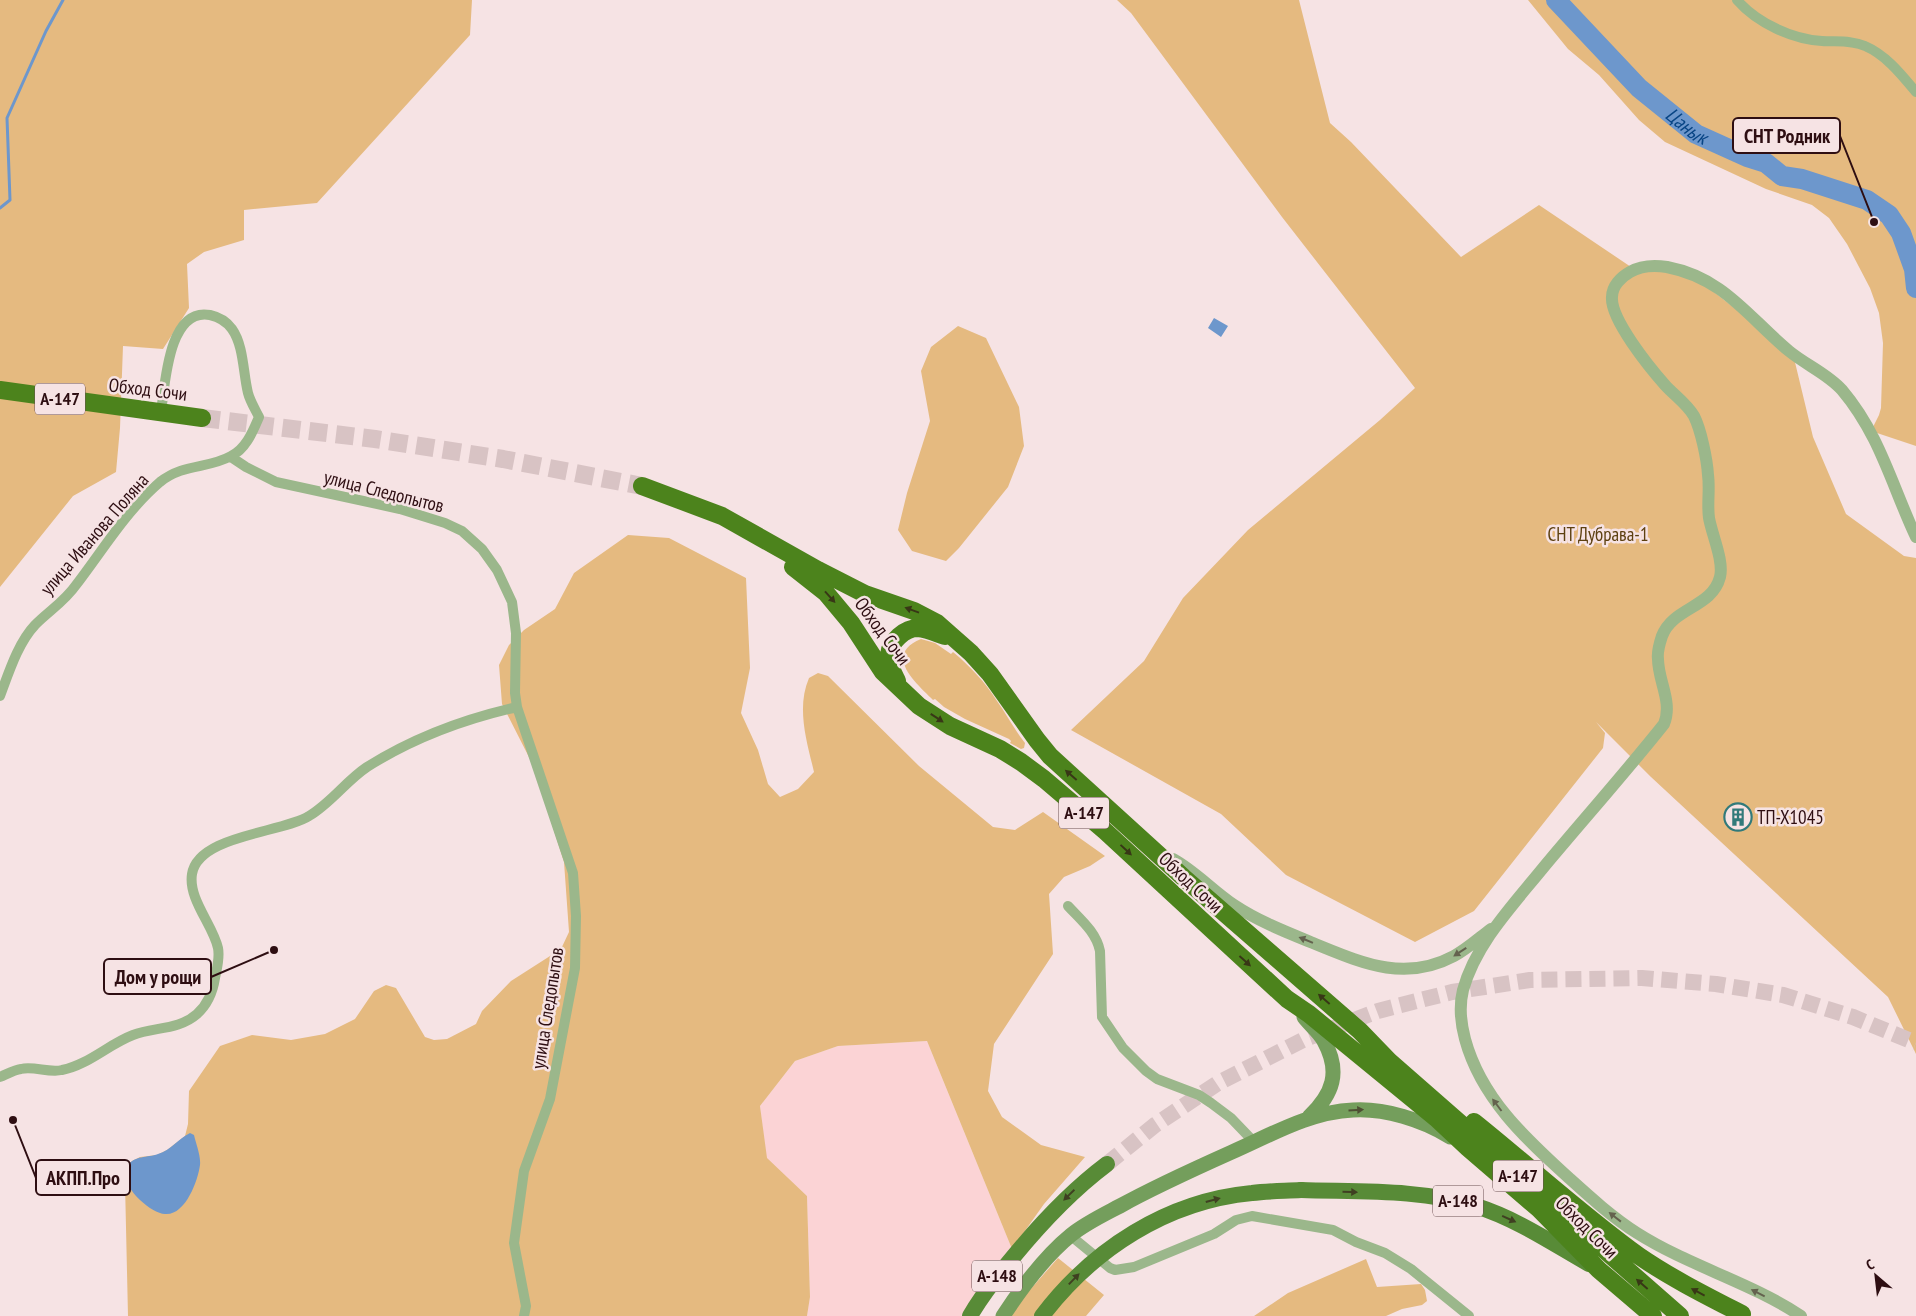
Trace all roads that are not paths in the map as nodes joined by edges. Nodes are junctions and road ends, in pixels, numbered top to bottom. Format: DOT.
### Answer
graph roads {
  1 [pos="1737,0"];
  2 [pos="1916,92"];
  3 [pos="0,390"];
  4 [pos="161,412"];
  5 [pos="202,418"];
  6 [pos="230,457"];
  7 [pos="642,486"];
  8 [pos="688,503"];
  9 [pos="1916,537"];
  10 [pos="955,640"];
  11 [pos="900,688"];
  12 [pos="0,696"];
  13 [pos="517,707"];
  14 [pos="1156,852"];
  15 [pos="1068,906"];
  16 [pos="1498,922"];
  17 [pos="1288,999"];
  18 [pos="1360,1032"];
  19 [pos="0,1077"];
  20 [pos="1308,1118"];
  21 [pos="1255,1143"];
  22 [pos="1468,1148"];
  23 [pos="1107,1164"];
  24 [pos="1070,1236"];
  25 [pos="1599,1270"];
  26 [pos="1742,1314"];
  27 [pos="524,1316"];
  28 [pos="970,1316"];
  29 [pos="1003,1316"];
  30 [pos="1042,1316"];
  31 [pos="1469,1316"];
  32 [pos="1653,1316"];
  33 [pos="1680,1316"];
  34 [pos="1801,1316"];
  1 -- 2 [label="street"];
  3 -- 4 [label="highway, Обход Сочи / А-147"];
  4 -- 5 [label="highway, Обход Сочи / А-147"];
  4 -- 6 [label="street"];
  6 -- 12 [label="street, улица Иванова Поляна"];
  6 -- 13 [label="street, улица Следопытов"];
  7 -- 8 [label="highway, Обход Сочи / А-147"];
  10 -- 8 [label="highway, Обход Сочи / А-147, one-way"];
  8 -- 11 [label="highway, Обход Сочи / А-147, one-way"];
  9 -- 16 [label="street"];
  10 -- 11 [label="highway, А-147"];
  14 -- 10 [label="highway, Обход Сочи / А-147, one-way"];
  11 -- 17 [label="highway, Обход Сочи / А-147, one-way"];
  13 -- 19 [label="street"];
  13 -- 27 [label="street, улица Следопытов"];
  16 -- 14 [label="street, А-147, one-way"];
  18 -- 14 [label="highway, Обход Сочи / А-147, one-way"];
  15 -- 21 [label="street"];
  34 -- 16 [label="street, А-147, one-way"];
  17 -- 20 [label="main road, А-147"];
  17 -- 22 [label="highway, Обход Сочи / А-147"];
  26 -- 18 [label="highway, А-147, one-way"];
  33 -- 18 [label="highway, А-147, one-way"];
  20 -- 21 [label="main road"];
  20 -- 22 [label="main road, А-147, one-way"];
  21 -- 24 [label="main road"];
  22 -- 25 [label="highway, Обход Сочи / А-147"];
  23 -- 28 [label="main road, А-148, one-way"];
  24 -- 29 [label="main road"];
  24 -- 31 [label="street"];
  30 -- 25 [label="main road, А-148, one-way, bridge"];
  25 -- 32 [label="highway, Обход Сочи / А-147"];
}
